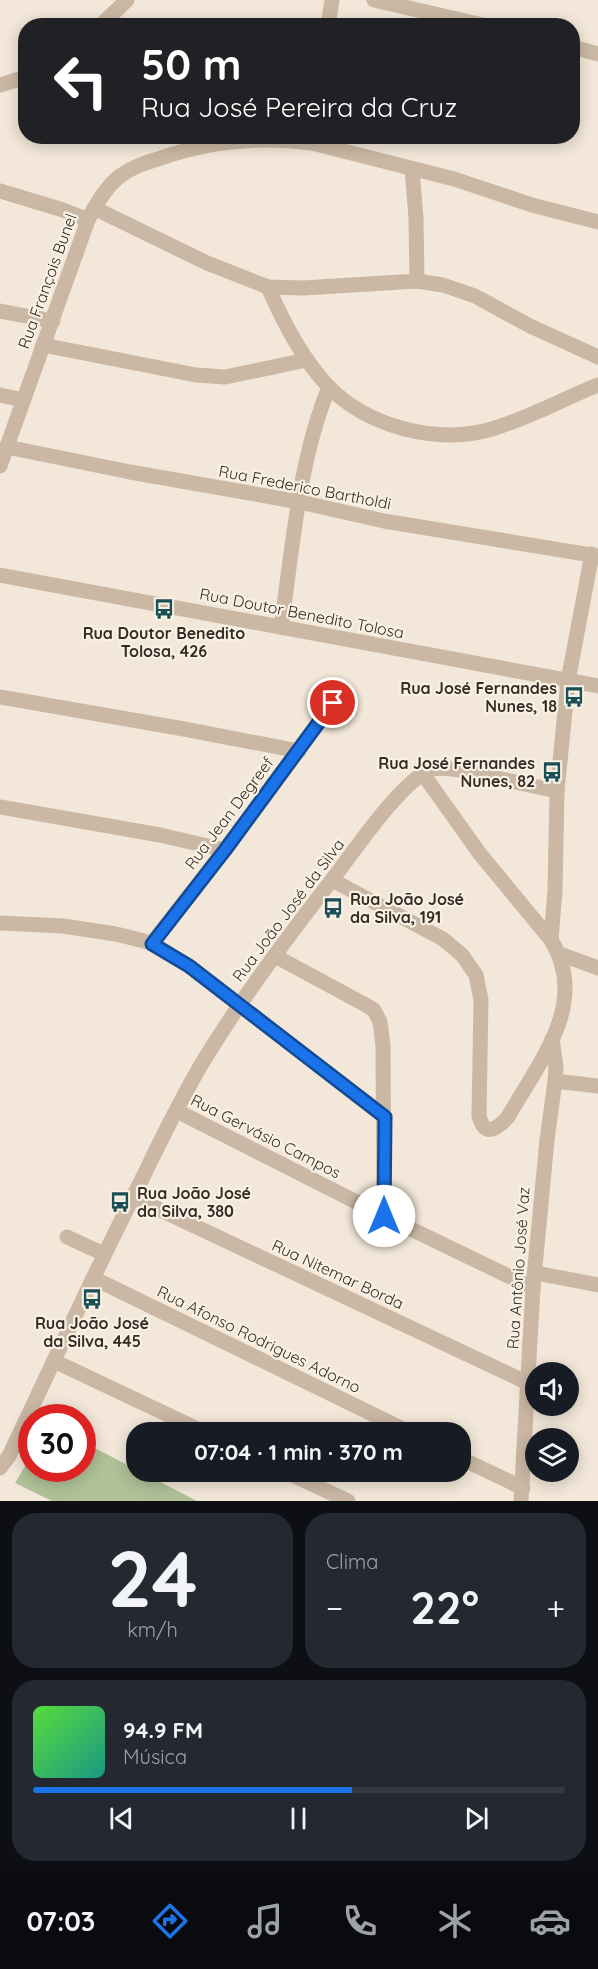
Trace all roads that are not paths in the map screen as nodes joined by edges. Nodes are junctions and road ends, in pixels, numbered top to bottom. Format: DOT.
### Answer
graph roads {
  1 [pos="127,0"];
  2 [pos="332,0"];
  3 [pos="374,0"];
  4 [pos="108,18"];
  5 [pos="329,18"];
  6 [pos="452,18"];
  7 [pos="580,49"];
  8 [pos="598,54"];
  9 [pos="18,79"];
  10 [pos="0,85"];
  11 [pos="210,144"];
  12 [pos="327,144"];
  13 [pos="412,169"];
  14 [pos="0,191"];
  15 [pos="91,214"];
  16 [pos="598,222"];
  17 [pos="417,281"];
  18 [pos="268,288"];
  19 [pos="0,311"];
  20 [pos="53,321"];
  21 [pos="44,345"];
  22 [pos="598,357"];
  23 [pos="307,360"];
  24 [pos="598,385"];
  25 [pos="329,387"];
  26 [pos="0,395"];
  27 [pos="23,400"];
  28 [pos="7,447"];
  29 [pos="0,466"];
  30 [pos="300,502"];
  31 [pos="595,555"];
  32 [pos="0,575"];
  33 [pos="281,627"];
  34 [pos="568,681"];
  35 [pos="598,686"];
  36 [pos="0,697"];
  37 [pos="333,703"];
  38 [pos="298,751"];
  39 [pos="423,774"];
  40 [pos="557,791"];
  41 [pos="0,807"];
  42 [pos="225,850"];
  43 [pos="332,880"];
  44 [pos="0,923"];
  45 [pos="551,940"];
  46 [pos="152,944"];
  47 [pos="560,954"];
  48 [pos="275,956"];
  49 [pos="598,968"];
  50 [pos="240,1005"];
  51 [pos="552,1039"];
  52 [pos="555,1081"];
  53 [pos="598,1086"];
  54 [pos="177,1111"];
  55 [pos="385,1117"];
  56 [pos="133,1197"];
  57 [pos="384,1216"];
  58 [pos="67,1237"];
  59 [pos="104,1254"];
  60 [pos="93,1278"];
  61 [pos="535,1280"];
  62 [pos="598,1285"];
  63 [pos="54,1361"];
  64 [pos="529,1362"];
  65 [pos="525,1382"];
  66 [pos="526,1416"];
  67 [pos="183,1422"];
  68 [pos="388,1422"];
  69 [pos="471,1465"];
  70 [pos="0,1468"];
  71 [pos="307,1482"];
  72 [pos="522,1495"];
  73 [pos="348,1501"];
  1 -- 4 [label="street"];
  2 -- 5 [label="street"];
  3 -- 6 [label="street"];
  7 -- 8 [label="street"];
  9 -- 10 [label="street"];
  11 -- 15 [label="street, Rua François Bunel"];
  12 -- 13 [label="street, Rua François Bunel"];
  13 -- 16 [label="street, Rua François Bunel"];
  13 -- 17 [label="street"];
  14 -- 15 [label="street"];
  15 -- 18 [label="street"];
  15 -- 20 [label="street, Rua François Bunel"];
  17 -- 18 [label="street"];
  17 -- 22 [label="street"];
  18 -- 23 [label="street"];
  19 -- 20 [label="street"];
  20 -- 21 [label="street, Rua François Bunel"];
  21 -- 23 [label="street"];
  21 -- 27 [label="street, Rua François Bunel"];
  23 -- 25 [label="street"];
  24 -- 25 [label="street"];
  25 -- 30 [label="street"];
  26 -- 27 [label="street"];
  27 -- 28 [label="street, Rua François Bunel"];
  28 -- 29 [label="street, Rua François Bunel"];
  28 -- 30 [label="street, Rua Frederico Bartholdi"];
  30 -- 31 [label="street, Rua Frederico Bartholdi"];
  30 -- 33 [label="street"];
  31 -- 34 [label="street"];
  32 -- 33 [label="street, Rua Doutor Benedito Tolosa"];
  33 -- 34 [label="street, Rua Doutor Benedito Tolosa"];
  34 -- 35 [label="street, Rua Doutor Benedito Tolosa"];
  34 -- 40 [label="street"];
  36 -- 38 [label="street"];
  37 -- 38 [label="street, Rua Jean Degreef"];
  38 -- 42 [label="street, Rua Jean Degreef"];
  39 -- 40 [label="street"];
  39 -- 43 [label="street, Rua João José da Silva"];
  39 -- 45 [label="street"];
  40 -- 45 [label="street"];
  41 -- 42 [label="street"];
  42 -- 46 [label="street, Rua Jean Degreef"];
  43 -- 48 [label="street, Rua João José da Silva"];
  43 -- 51 [label="street"];
  44 -- 46 [label="street"];
  45 -- 47 [label="street"];
  46 -- 50 [label="street"];
  47 -- 49 [label="street"];
  47 -- 51 [label="street"];
  48 -- 50 [label="street, Rua João José da Silva"];
  48 -- 55 [label="street"];
  50 -- 54 [label="street, Rua João José da Silva"];
  50 -- 55 [label="street"];
  51 -- 52 [label="street, Rua Antônio José Vaz"];
  52 -- 53 [label="street"];
  52 -- 61 [label="street, Rua Antônio José Vaz"];
  54 -- 56 [label="street, Rua João José da Silva"];
  54 -- 57 [label="street, Rua Gervásio Campos"];
  55 -- 57 [label="street"];
  56 -- 59 [label="street, Rua João José da Silva"];
  56 -- 65 [label="street, Rua Nitemar Borda"];
  57 -- 61 [label="street, Rua Gervásio Campos"];
  58 -- 59 [label="street"];
  59 -- 60 [label="street, Rua João José da Silva"];
  60 -- 63 [label="street, Rua João José da Silva"];
  60 -- 68 [label="street, Rua Afonso Rodrigues Adorno"];
  61 -- 62 [label="street, Rua Gervásio Campos"];
  61 -- 64 [label="street, Rua Antônio José Vaz"];
  63 -- 67 [label="street"];
  63 -- 70 [label="street, Rua João José da Silva"];
  66 -- 72 [label="street, Rua Antônio José Vaz"];
  69 -- 72 [label="street"];
  71 -- 73 [label="street"];
}
